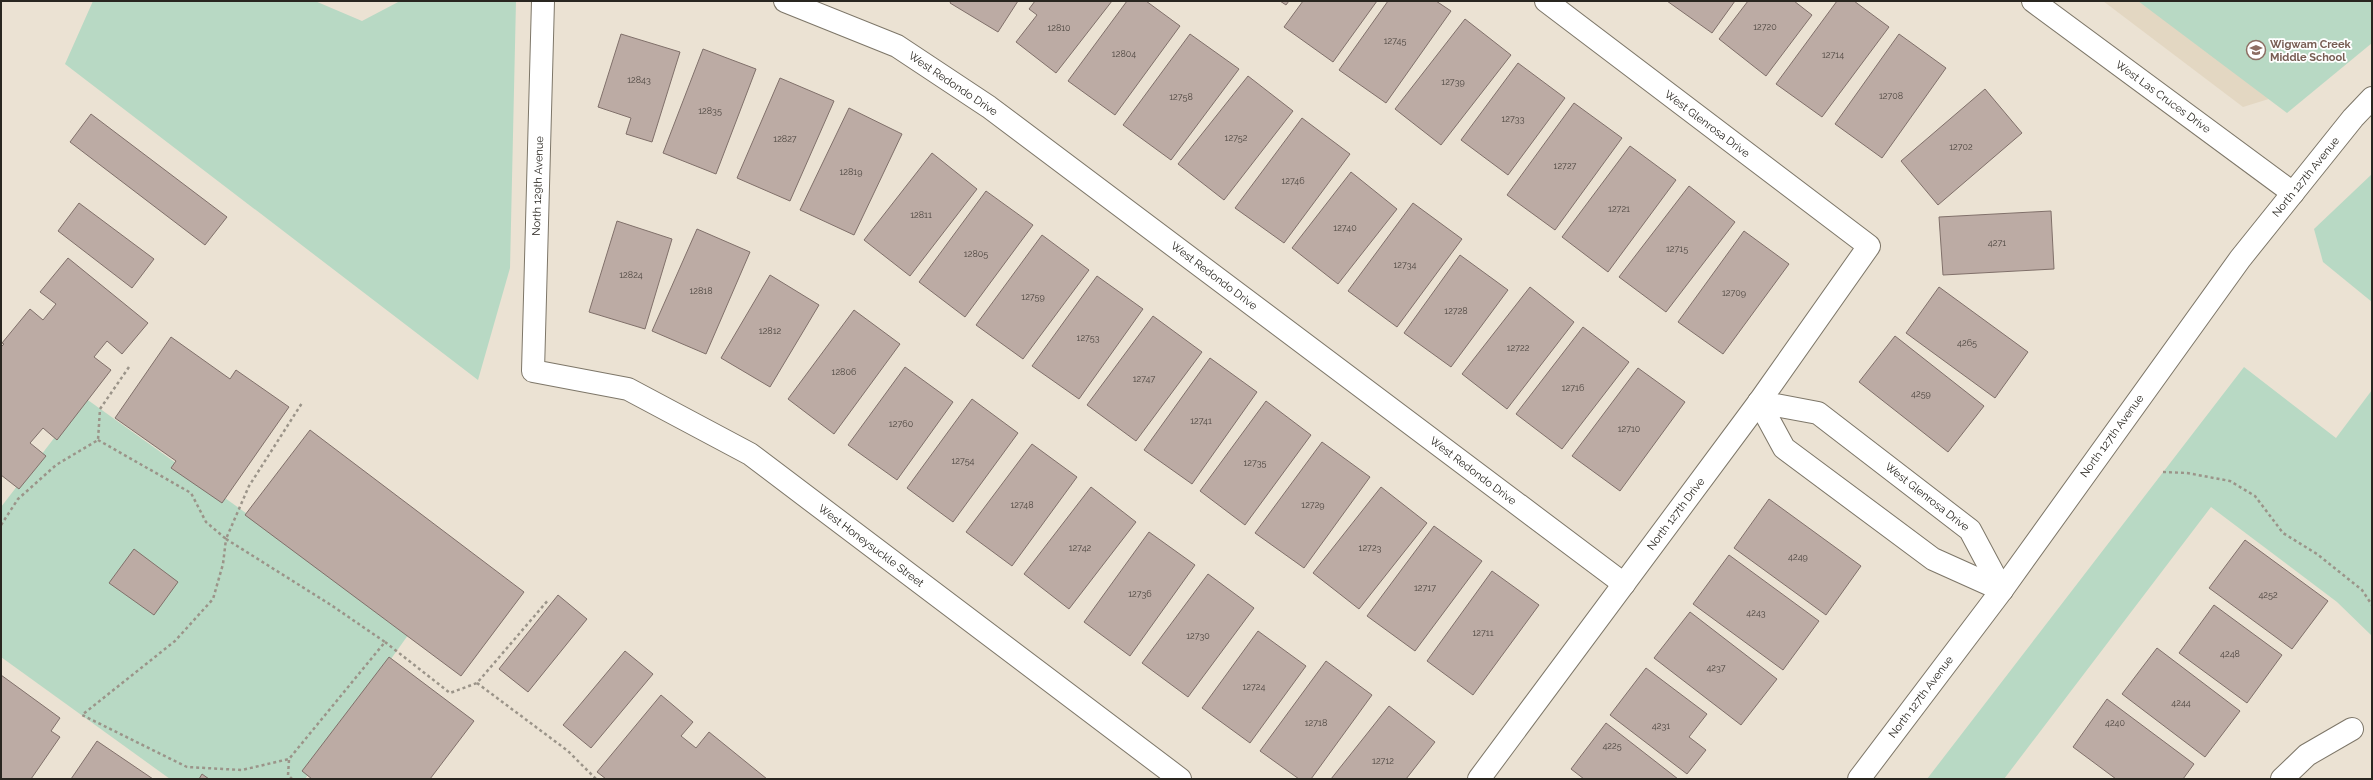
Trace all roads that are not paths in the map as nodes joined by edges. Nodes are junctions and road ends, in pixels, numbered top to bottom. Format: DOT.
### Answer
graph roads {
  1 [pos="543,1"];
  2 [pos="785,1"];
  3 [pos="1546,1"];
  4 [pos="2033,1"];
  5 [pos="2372,98"];
  6 [pos="2293,193"];
  7 [pos="1869,246"];
  8 [pos="534,371"];
  9 [pos="1759,402"];
  10 [pos="1624,584"];
  11 [pos="2002,590"];
  12 [pos="2352,729"];
  13 [pos="1180,779"];
  14 [pos="1479,779"];
  15 [pos="1859,779"];
  16 [pos="2282,779"];
  1 -- 8 [label="street, North 129th Avenue"];
  2 -- 10 [label="street, West Redondo Drive"];
  3 -- 7 [label="street, West Glenrosa Drive"];
  4 -- 6 [label="street, West Las Cruces Drive"];
  5 -- 6 [label="street, North 127th Avenue"];
  6 -- 11 [label="street, North 127th Avenue"];
  7 -- 9 [label="street, North 127th Drive"];
  8 -- 13 [label="street, West Honeysuckle Street"];
  9 -- 10 [label="street, North 127th Drive"];
  9 -- 11 [label="street"];
  9 -- 11 [label="street, West Glenrosa Drive"];
  10 -- 14 [label="street, North 127th Drive"];
  11 -- 15 [label="street, North 127th Avenue"];
  12 -- 16 [label="street"];
}
